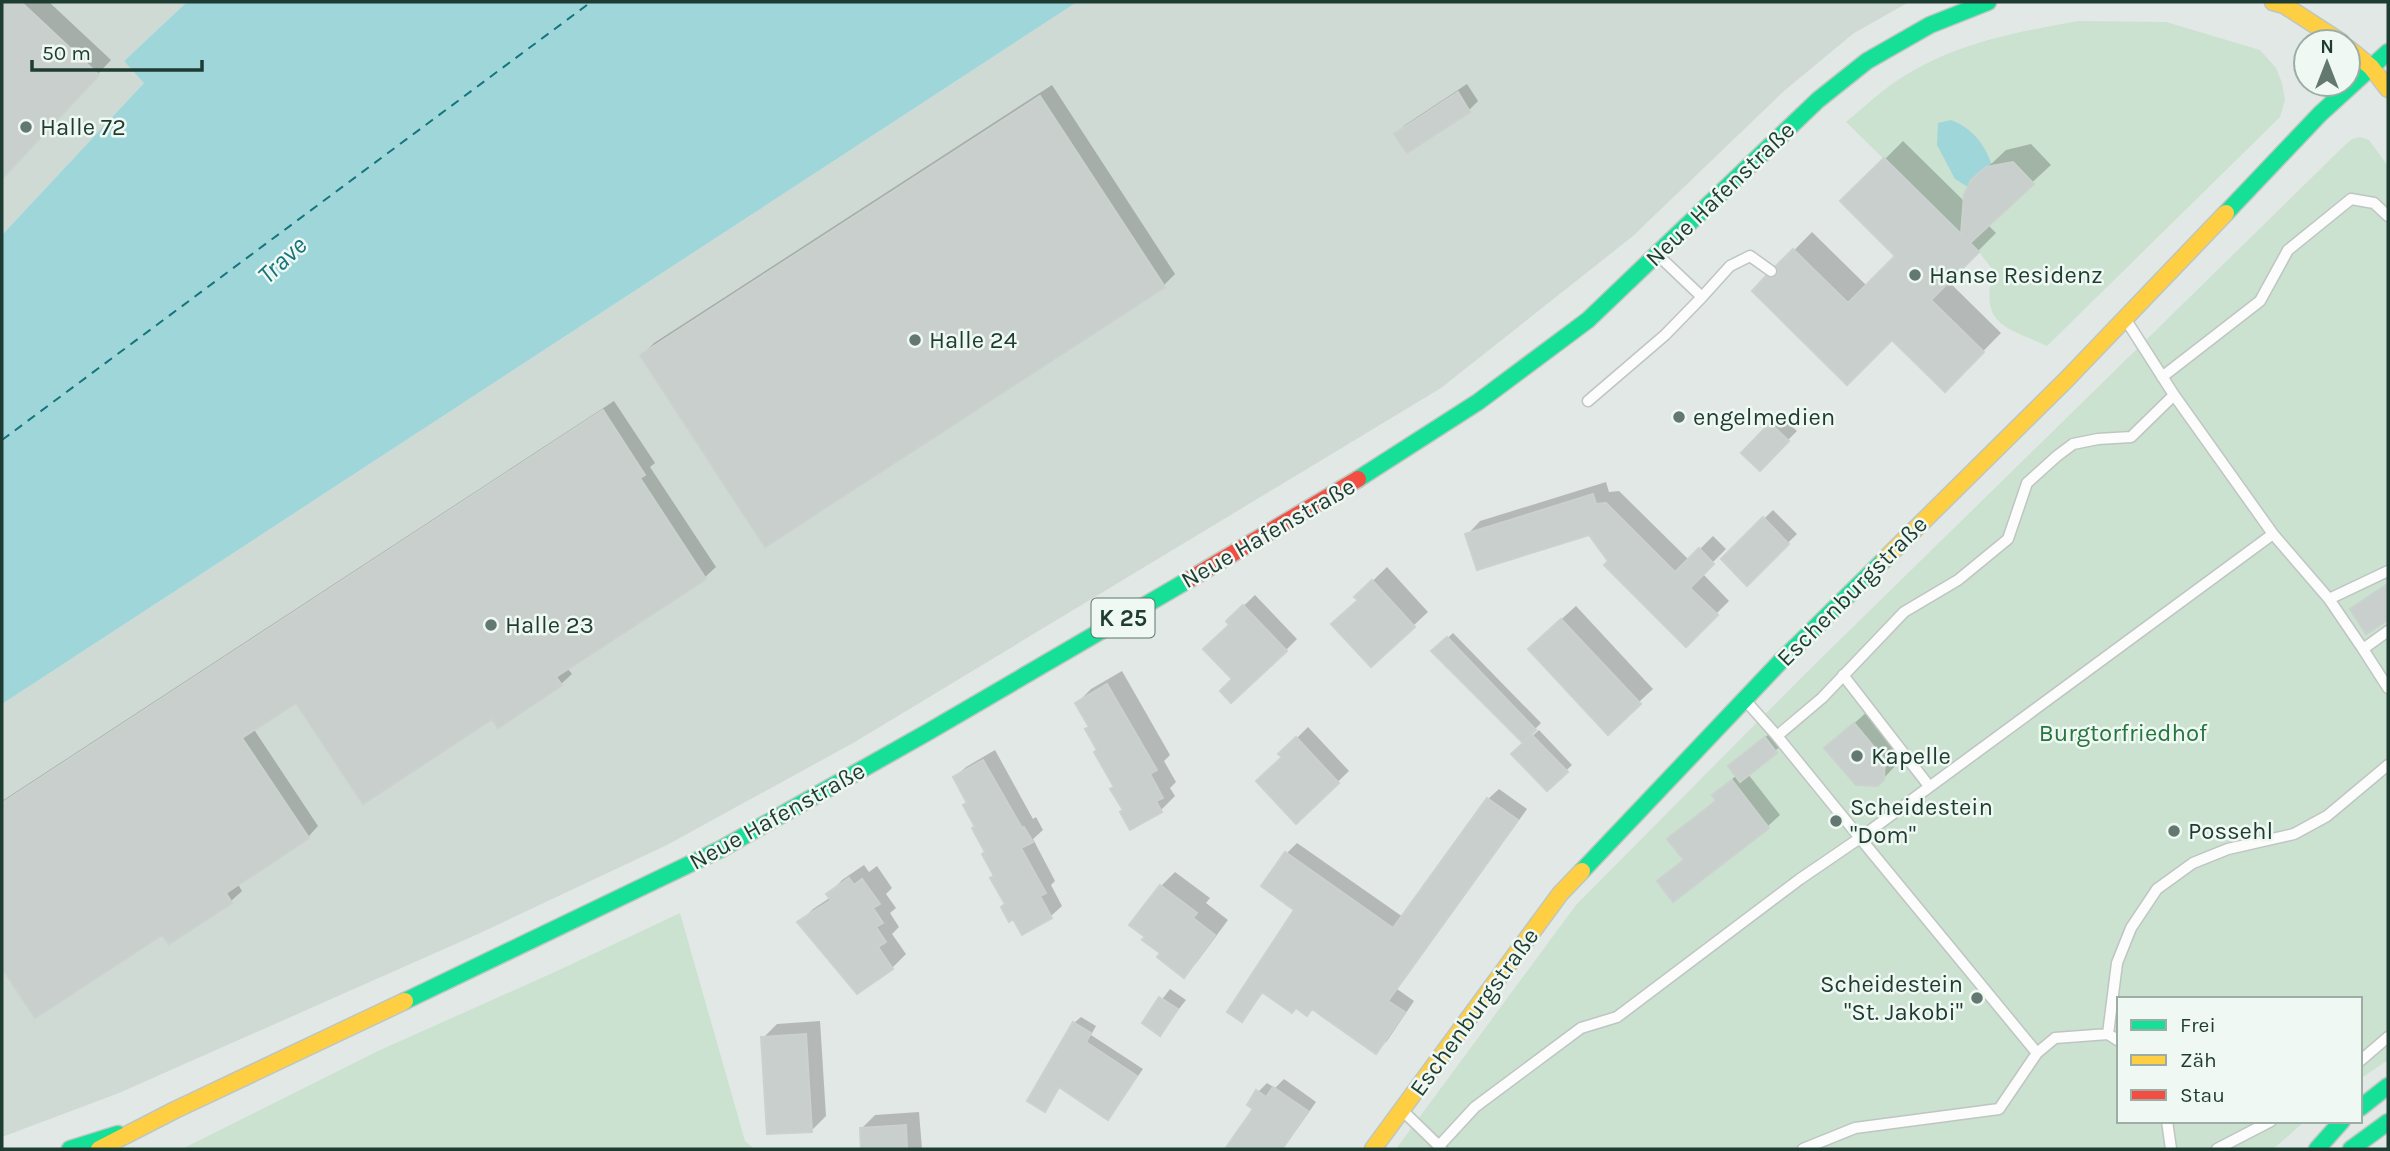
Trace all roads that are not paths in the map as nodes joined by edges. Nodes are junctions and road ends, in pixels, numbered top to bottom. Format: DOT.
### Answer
graph roads {
  1 [pos="1988,2"];
  2 [pos="2273,2"];
  3 [pos="2319,28"];
  4 [pos="2388,52"];
  5 [pos="2362,60"];
  6 [pos="2371,67"];
  7 [pos="2388,89"];
  8 [pos="2388,216"];
  9 [pos="1658,255"];
  10 [pos="1771,271"];
  11 [pos="1702,297"];
  12 [pos="2125,317"];
  13 [pos="2162,377"];
  14 [pos="2174,395"];
  15 [pos="1588,401"];
  16 [pos="2273,534"];
  17 [pos="2388,571"];
  18 [pos="2329,599"];
  19 [pos="2388,631"];
  20 [pos="2363,649"];
  21 [pos="1843,675"];
  22 [pos="2388,688"];
  23 [pos="1745,699"];
  24 [pos="1777,736"];
  25 [pos="2388,765"];
  26 [pos="1929,786"];
  27 [pos="1860,838"];
  28 [pos="2108,1034"];
  29 [pos="2388,1037"];
  30 [pos="2117,1040"];
  31 [pos="2037,1053"];
  32 [pos="2362,1059"];
  33 [pos="2388,1086"];
  34 [pos="2362,1106"];
  35 [pos="1402,1110"];
  36 [pos="2388,1122"];
  37 [pos="2167,1123"];
  38 [pos="2267,1123"];
  39 [pos="2340,1123"];
  40 [pos="143,1126"];
  41 [pos="1441,1147"];
  42 [pos="70,1149"];
  43 [pos="99,1149"];
  44 [pos="109,1149"];
  45 [pos="1374,1149"];
  46 [pos="1803,1149"];
  47 [pos="2171,1149"];
  48 [pos="2217,1149"];
  49 [pos="2317,1149"];
  50 [pos="2351,1149"];
  1 -- 9 [label="main road, Neue Hafenstraße / K 25"];
  2 -- 3 [label="main road"];
  4 -- 6 [label="main road, Eschenburgstraße"];
  5 -- 6 [label="main road"];
  6 -- 7 [label="main road"];
  6 -- 12 [label="main road, Eschenburgstraße"];
  8 -- 13 [label="lane"];
  9 -- 11 [label="lane"];
  9 -- 40 [label="main road, Neue Hafenstraße / K 25"];
  10 -- 11 [label="lane"];
  11 -- 15 [label="lane"];
  12 -- 13 [label="lane"];
  12 -- 23 [label="main road, Eschenburgstraße"];
  13 -- 14 [label="lane"];
  14 -- 16 [label="lane"];
  14 -- 21 [label="lane"];
  16 -- 18 [label="lane"];
  16 -- 26 [label="lane"];
  17 -- 18 [label="lane"];
  18 -- 20 [label="lane"];
  19 -- 20 [label="lane"];
  20 -- 22 [label="lane"];
  21 -- 24 [label="lane"];
  21 -- 26 [label="lane"];
  23 -- 24 [label="lane"];
  23 -- 35 [label="main road, Eschenburgstraße"];
  24 -- 27 [label="lane"];
  25 -- 28 [label="lane"];
  26 -- 27 [label="lane"];
  27 -- 31 [label="lane"];
  27 -- 41 [label="lane"];
  28 -- 30 [label="lane"];
  28 -- 31 [label="lane"];
  29 -- 32 [label="lane"];
  31 -- 46 [label="lane"];
  33 -- 34 [label="main road"];
  35 -- 41 [label="lane"];
  35 -- 45 [label="main road, Eschenburgstraße"];
  36 -- 50 [label="main road"];
  37 -- 47 [label="lane"];
  38 -- 48 [label="lane"];
  39 -- 49 [label="main road"];
  40 -- 42 [label="main road, K 25"];
  40 -- 43 [label="main road, K 25"];
  40 -- 44 [label="main road, K 25"];
}
